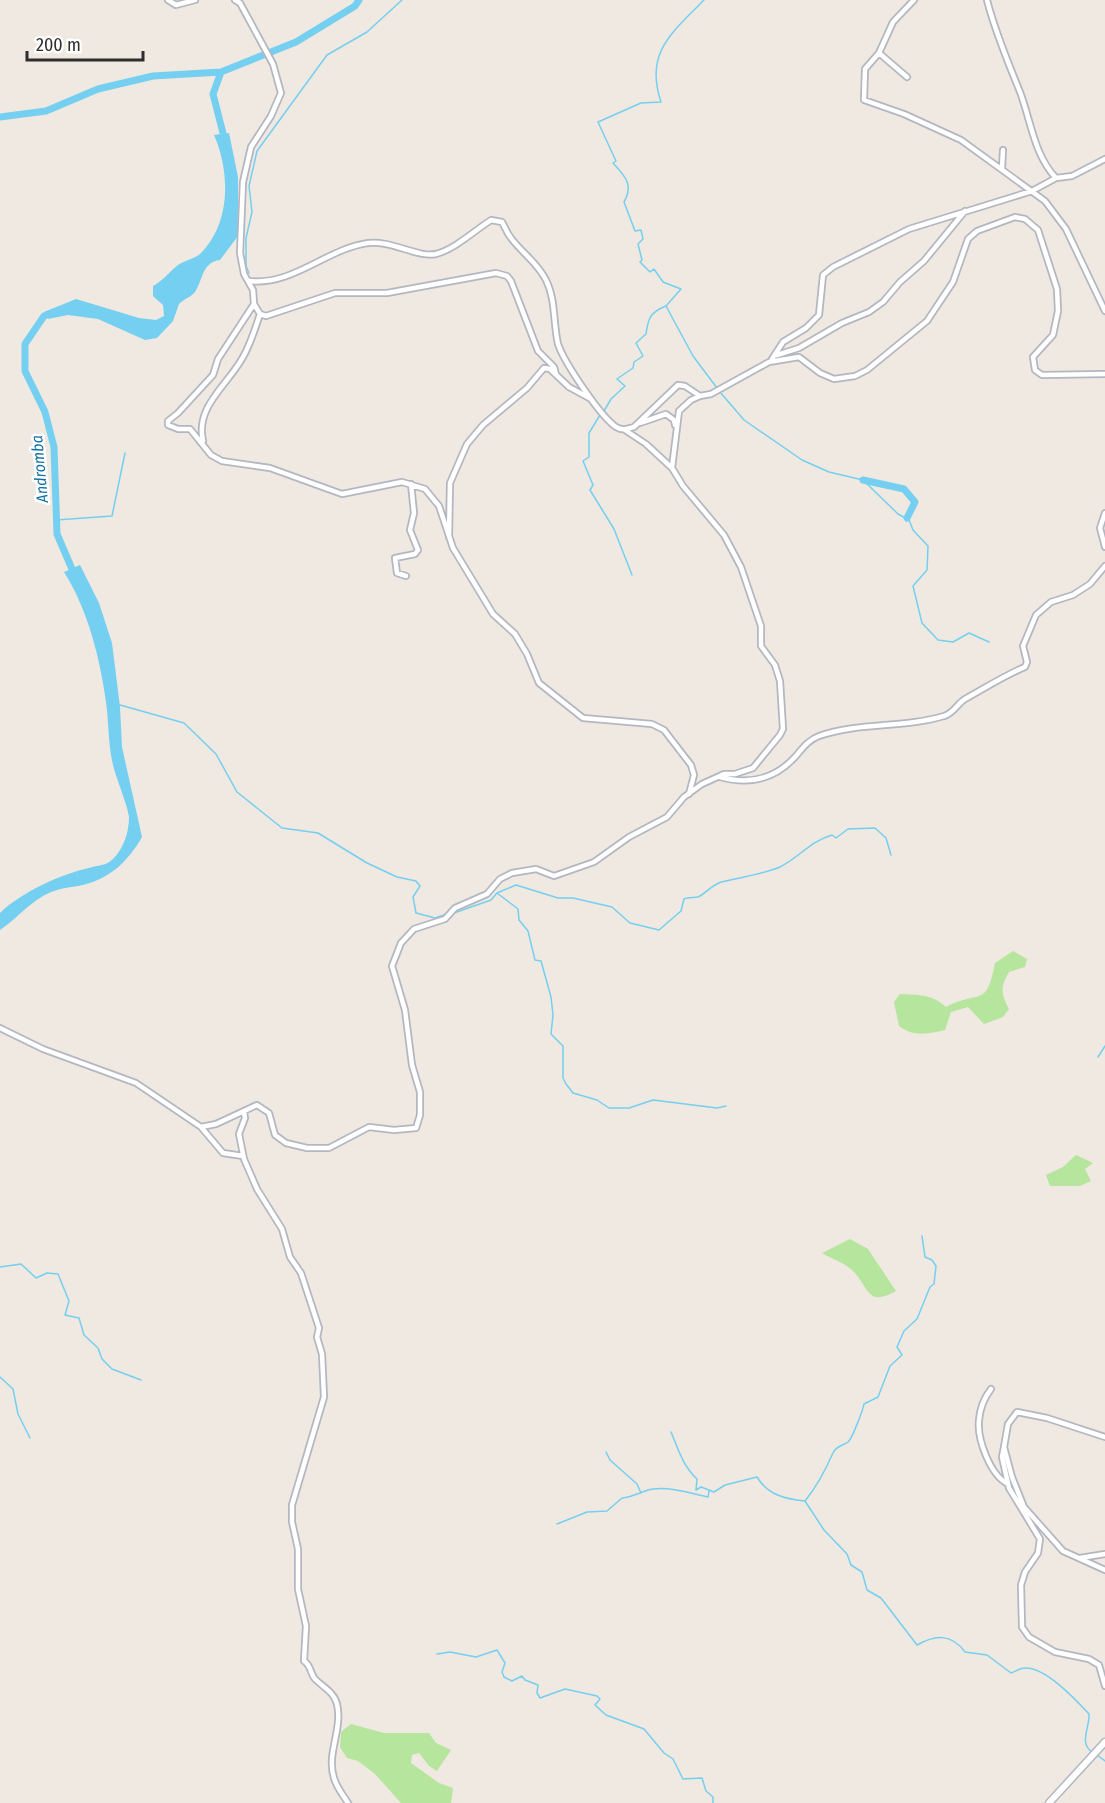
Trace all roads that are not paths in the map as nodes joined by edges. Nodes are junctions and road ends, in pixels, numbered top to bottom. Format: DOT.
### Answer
graph roads {
  1 [pos="168,0"];
  2 [pos="195,0"];
  3 [pos="914,0"];
  4 [pos="987,0"];
  5 [pos="239,1"];
  6 [pos="879,53"];
  7 [pos="907,77"];
  8 [pos="1003,150"];
  9 [pos="1105,159"];
  10 [pos="1002,170"];
  11 [pos="1056,178"];
  12 [pos="1032,190"];
  13 [pos="965,211"];
  14 [pos="249,281"];
  15 [pos="254,303"];
  16 [pos="1105,311"];
  17 [pos="260,314"];
  18 [pos="777,355"];
  19 [pos="769,362"];
  20 [pos="556,374"];
  21 [pos="1105,374"];
  22 [pos="700,396"];
  23 [pos="591,399"];
  24 [pos="638,424"];
  25 [pos="675,426"];
  26 [pos="625,430"];
  27 [pos="204,445"];
  28 [pos="672,468"];
  29 [pos="411,484"];
  30 [pos="1105,513"];
  31 [pos="449,539"];
  32 [pos="1105,547"];
  33 [pos="1105,566"];
  34 [pos="406,576"];
  35 [pos="720,777"];
  36 [pos="689,794"];
  37 [pos="0,1028"];
  38 [pos="244,1112"];
  39 [pos="201,1127"];
  40 [pos="243,1156"];
  41 [pos="991,1389"];
  42 [pos="1105,1437"];
  43 [pos="1004,1447"];
  44 [pos="1008,1484"];
  45 [pos="1105,1554"];
  46 [pos="1075,1557"];
  47 [pos="1105,1569"];
  48 [pos="1105,1686"];
  49 [pos="1105,1742"];
  50 [pos="348,1803"];
  51 [pos="1048,1803"];
  1 -- 2 [label="street"];
  3 -- 6 [label="street"];
  4 -- 11 [label="street"];
  5 -- 14 [label="street"];
  6 -- 7 [label="street"];
  6 -- 10 [label="street"];
  8 -- 10 [label="street"];
  9 -- 11 [label="street"];
  10 -- 12 [label="street"];
  11 -- 12 [label="street"];
  12 -- 13 [label="street"];
  12 -- 16 [label="street"];
  13 -- 18 [label="street"];
  13 -- 18 [label="street"];
  14 -- 15 [label="street"];
  14 -- 23 [label="street"];
  15 -- 17 [label="street"];
  15 -- 27 [label="street"];
  17 -- 20 [label="street"];
  17 -- 27 [label="street"];
  18 -- 19 [label="street"];
  19 -- 21 [label="street"];
  19 -- 22 [label="street"];
  20 -- 23 [label="street"];
  20 -- 31 [label="street"];
  22 -- 24 [label="street"];
  22 -- 25 [label="street"];
  23 -- 26 [label="street"];
  24 -- 25 [label="street"];
  24 -- 26 [label="street"];
  25 -- 28 [label="street"];
  26 -- 28 [label="street"];
  27 -- 29 [label="street"];
  28 -- 35 [label="street"];
  29 -- 31 [label="street"];
  29 -- 34 [label="street"];
  30 -- 32 [label="street"];
  31 -- 36 [label="street"];
  33 -- 35 [label="street"];
  35 -- 36 [label="street"];
  36 -- 38 [label="street"];
  37 -- 39 [label="street"];
  38 -- 39 [label="street"];
  38 -- 40 [label="street"];
  39 -- 40 [label="street"];
  40 -- 50 [label="street"];
  41 -- 44 [label="street"];
  42 -- 43 [label="street"];
  43 -- 44 [label="street"];
  43 -- 46 [label="street"];
  44 -- 48 [label="street"];
  45 -- 46 [label="street"];
  46 -- 47 [label="street"];
  49 -- 51 [label="street"];
}
